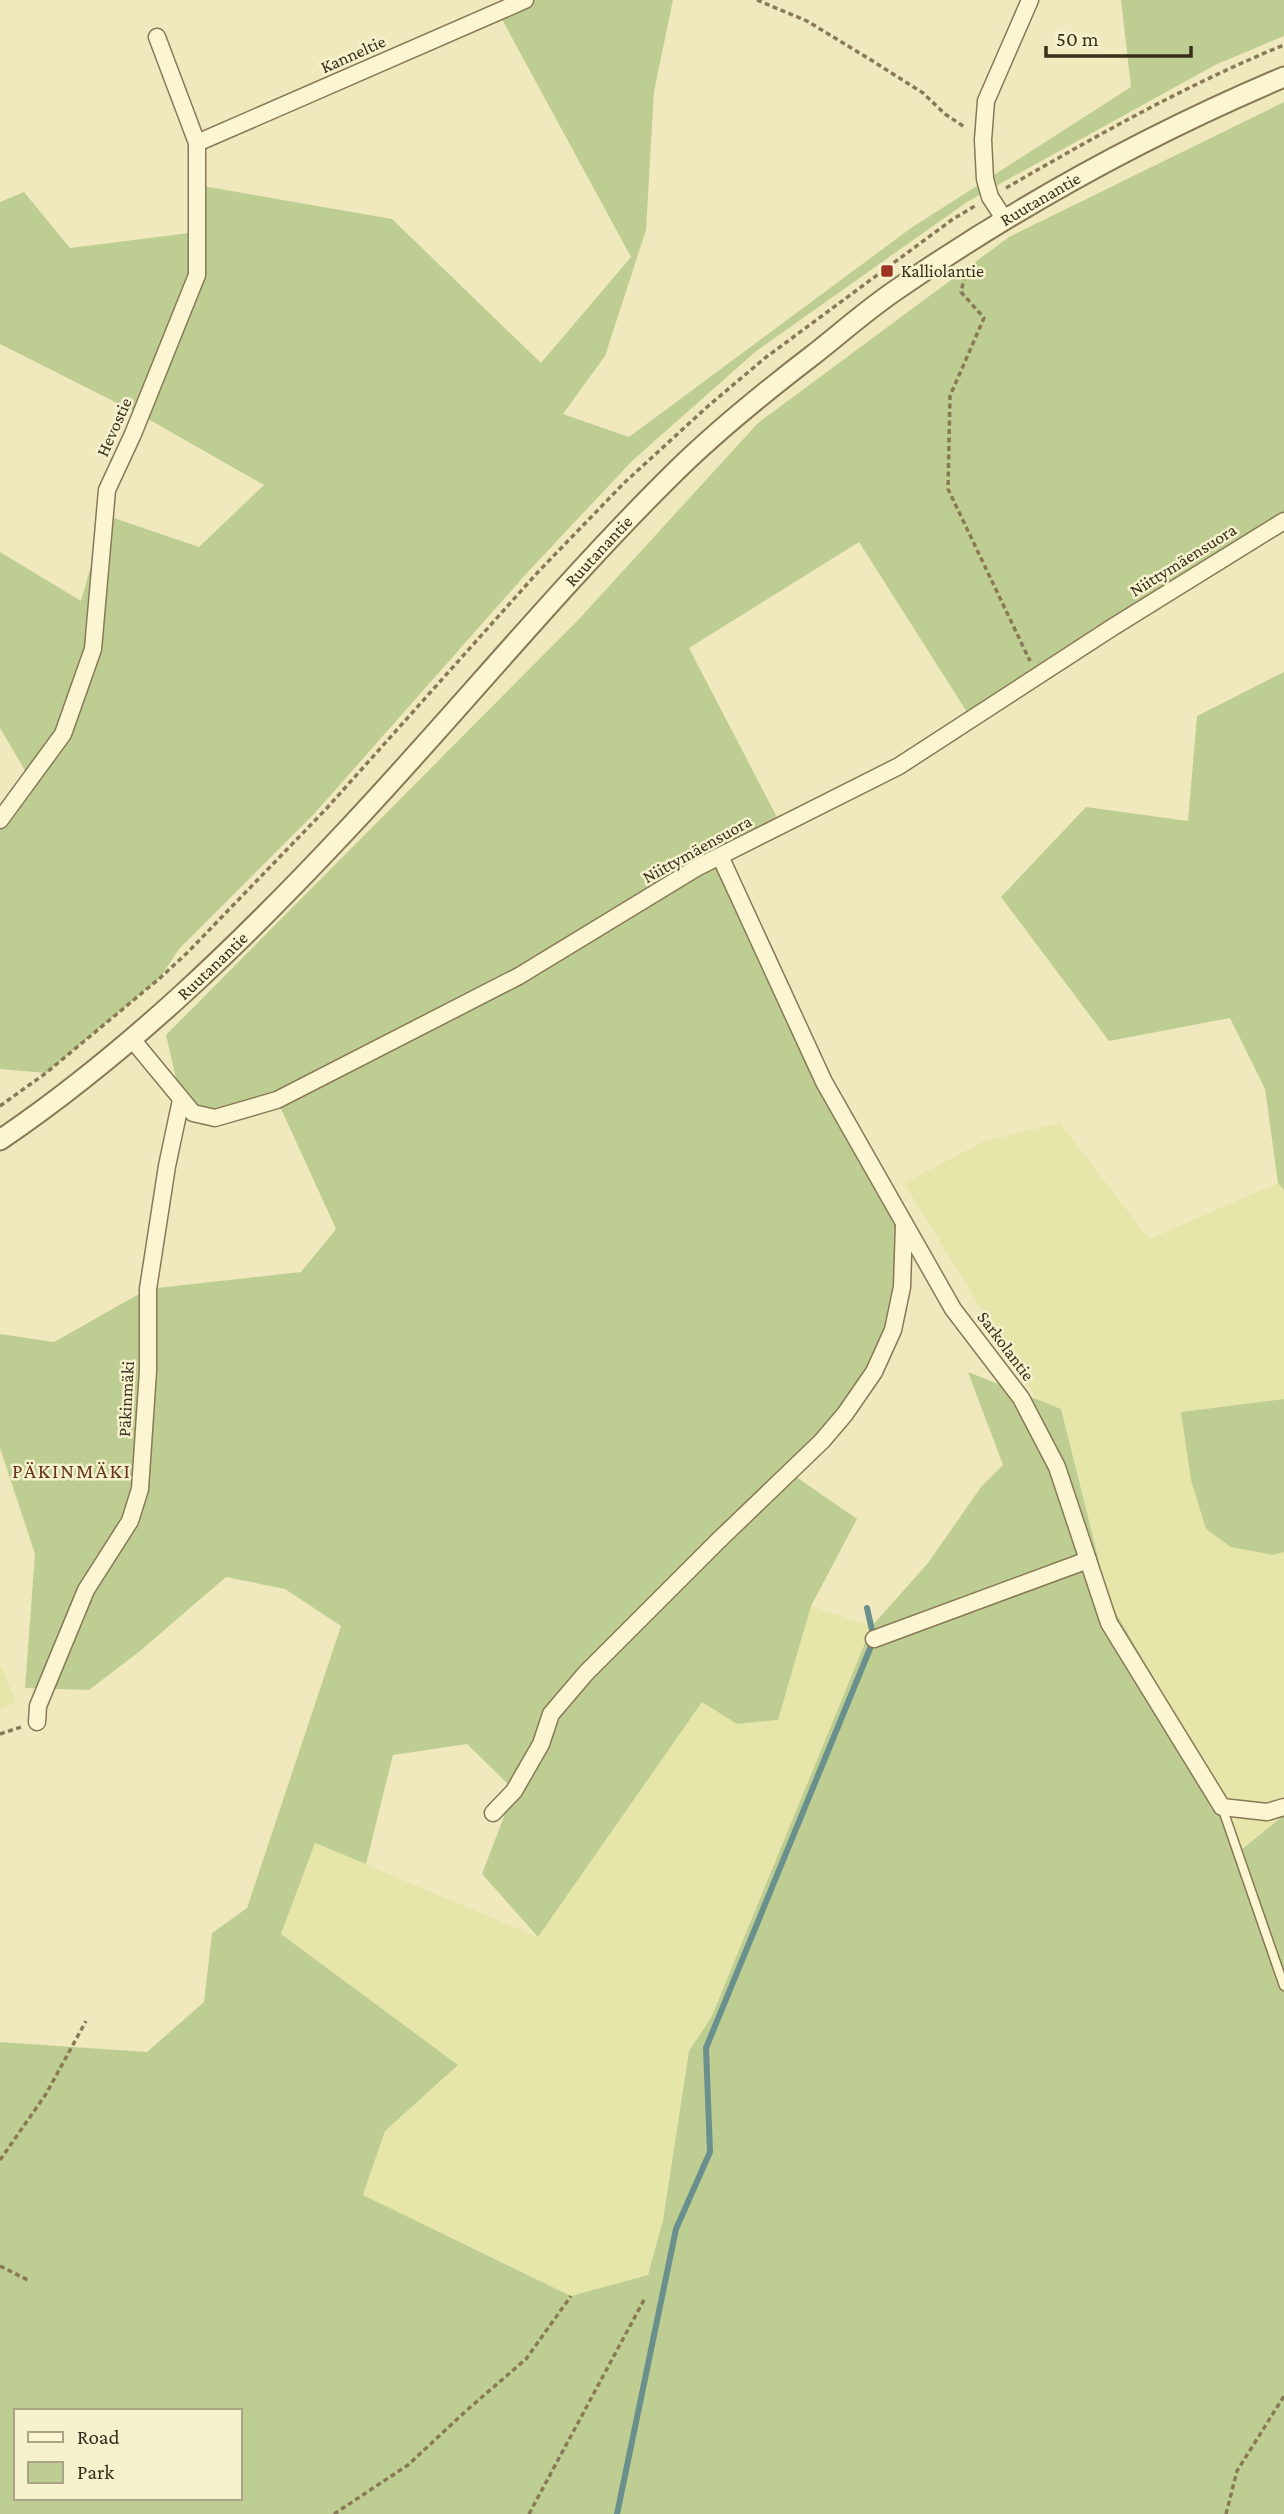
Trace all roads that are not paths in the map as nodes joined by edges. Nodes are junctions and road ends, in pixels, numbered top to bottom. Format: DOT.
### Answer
graph roads {
  1 [pos="525,0"];
  2 [pos="1030,0"];
  3 [pos="157,37"];
  4 [pos="1284,77"];
  5 [pos="197,144"];
  6 [pos="1005,220"];
  7 [pos="1284,521"];
  8 [pos="0,820"];
  9 [pos="720,856"];
  10 [pos="131,1038"];
  11 [pos="181,1100"];
  12 [pos="0,1140"];
  13 [pos="904,1222"];
  14 [pos="1088,1560"];
  15 [pos="874,1639"];
  16 [pos="37,1722"];
  17 [pos="1222,1807"];
  18 [pos="1284,1807"];
  19 [pos="493,1813"];
  20 [pos="1284,1986"];
  1 -- 5 [label="street, Kanneltie"];
  2 -- 6 [label="street"];
  3 -- 5 [label="street, Hevostie"];
  4 -- 6 [label="street, Ruutanantie"];
  5 -- 8 [label="street, Hevostie"];
  6 -- 10 [label="street, Ruutanantie"];
  7 -- 9 [label="street, Niittymäensuora"];
  9 -- 11 [label="street, Niittymäensuora"];
  9 -- 13 [label="street, Sarkolantie"];
  10 -- 11 [label="street, Niittymäensuora"];
  10 -- 12 [label="street, Ruutanantie"];
  11 -- 16 [label="street, Päkinmäki"];
  13 -- 14 [label="street, Sarkolantie"];
  13 -- 19 [label="street"];
  14 -- 15 [label="street"];
  14 -- 17 [label="street, Sarkolantie"];
  17 -- 18 [label="street"];
  17 -- 20 [label="lane"];
}
